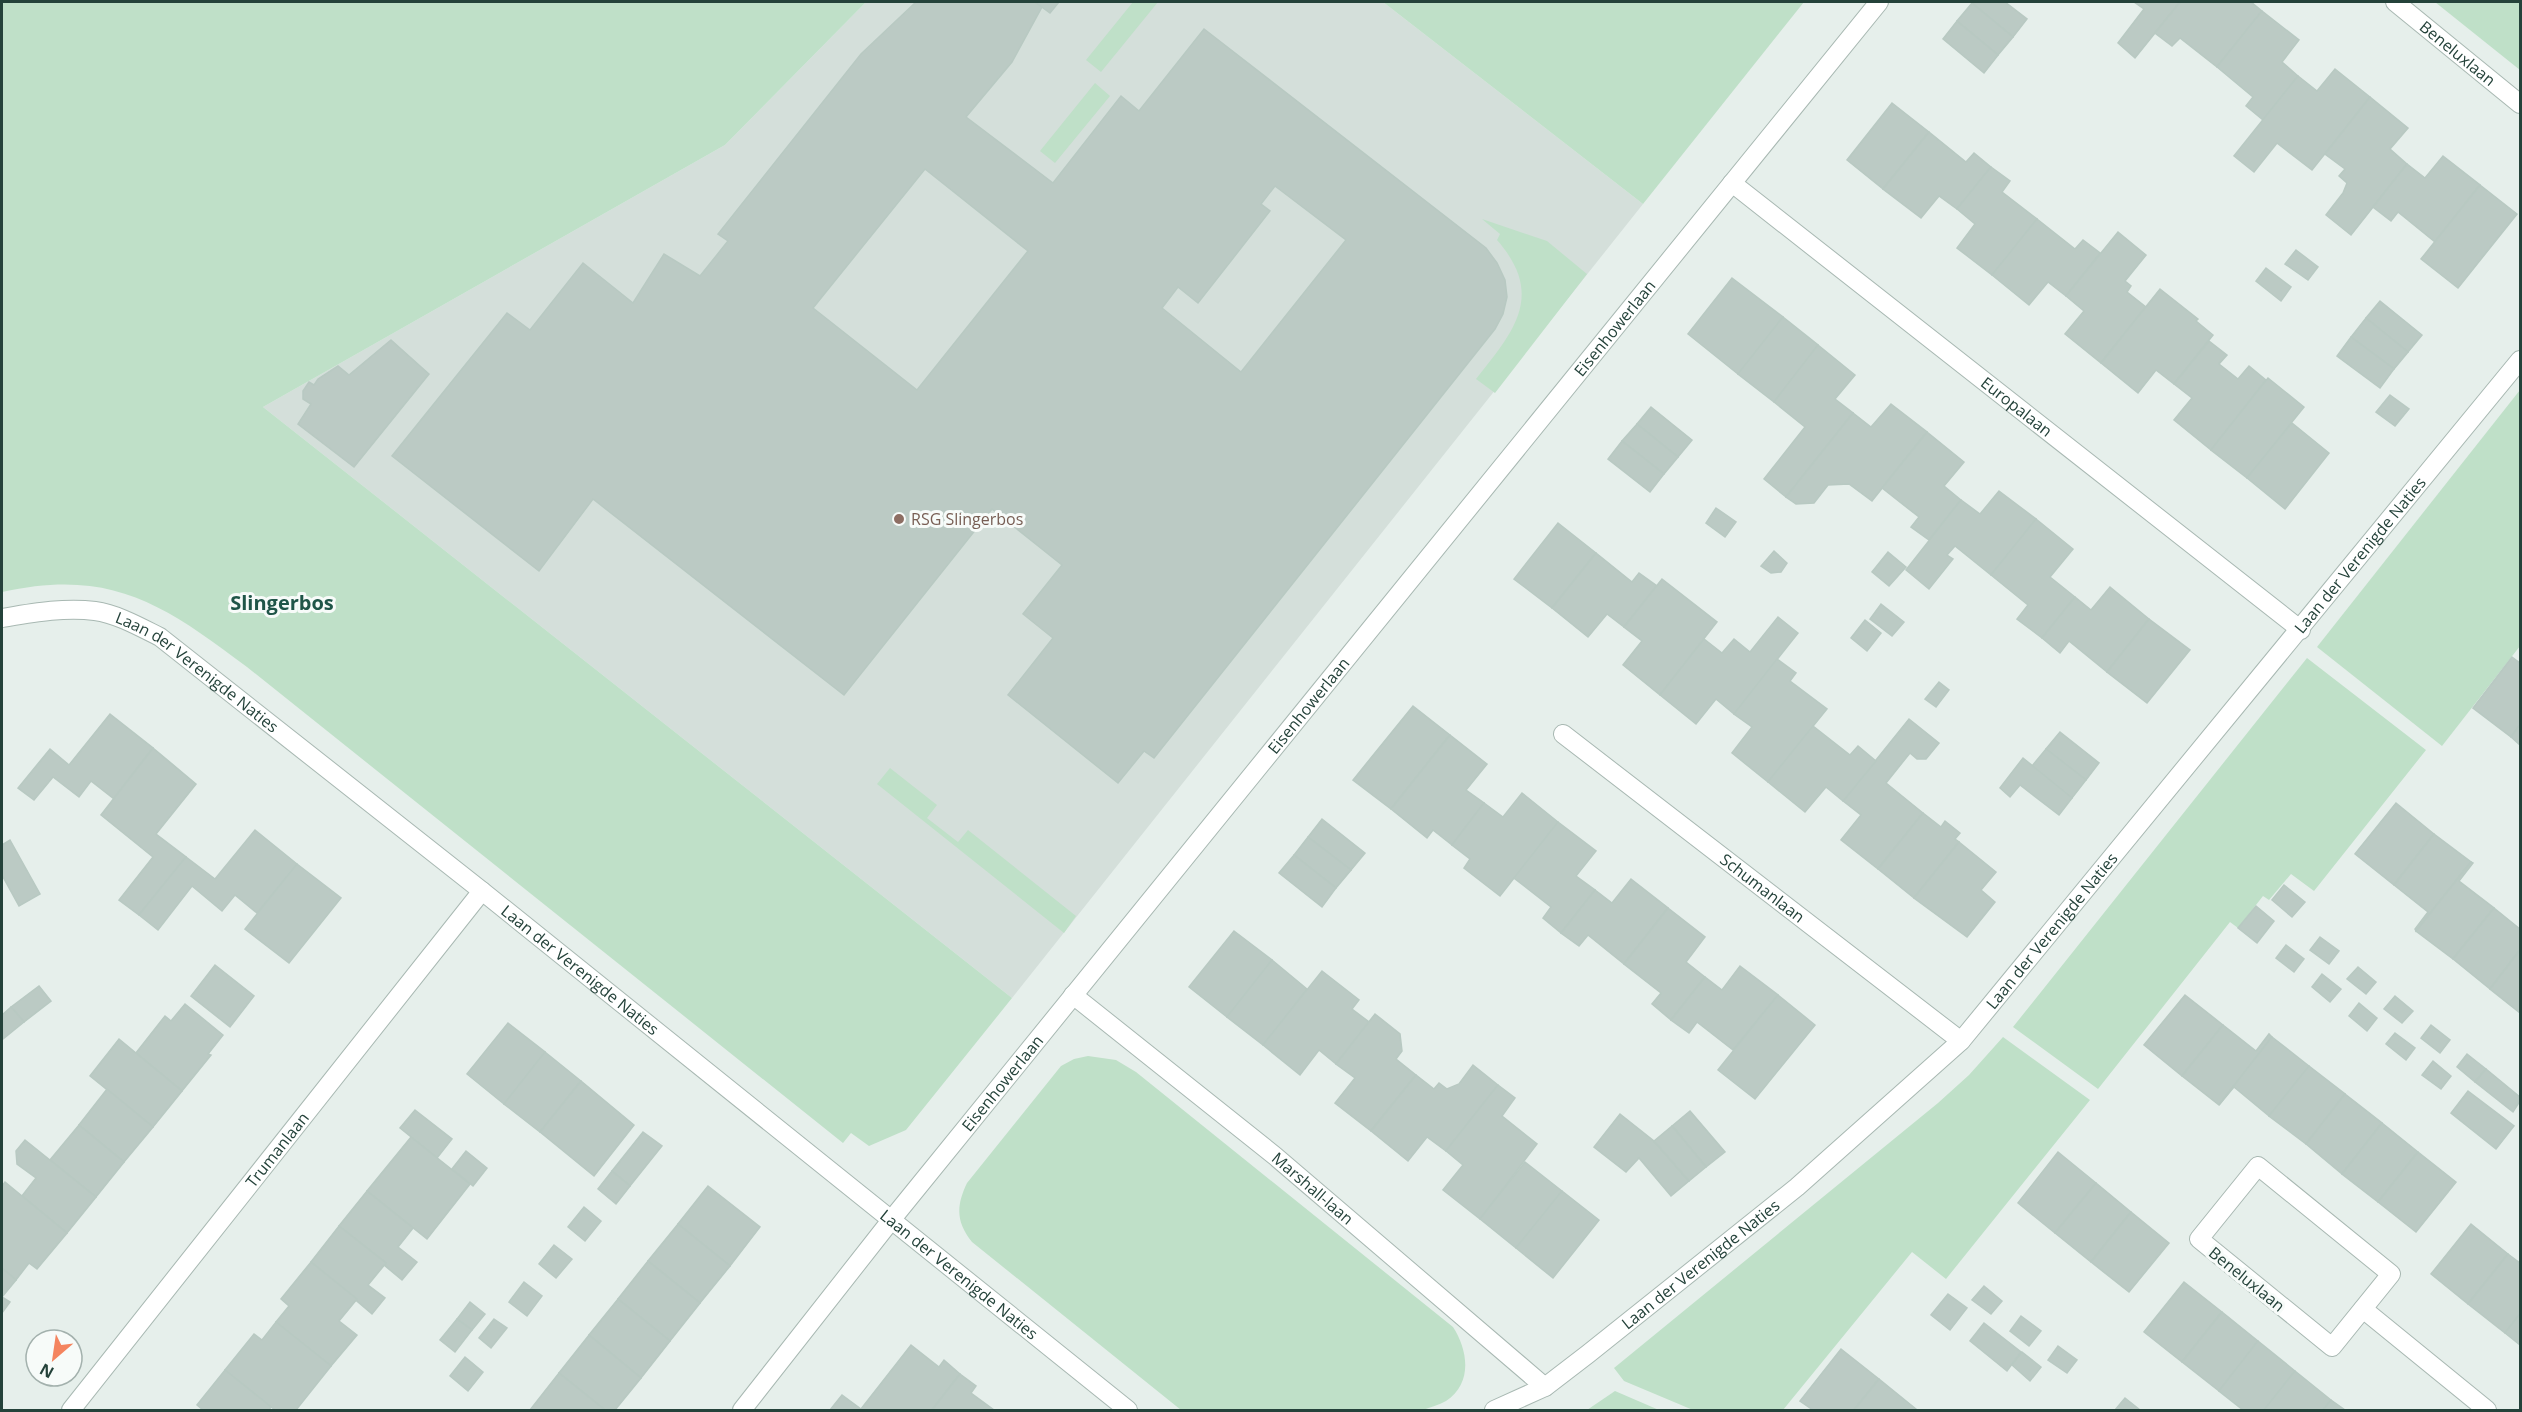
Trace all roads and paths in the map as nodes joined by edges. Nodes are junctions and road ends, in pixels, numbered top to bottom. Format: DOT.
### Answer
graph roads {
  1 [pos="1879,2"];
  2 [pos="2395,2"];
  3 [pos="2520,104"];
  4 [pos="1732,183"];
  5 [pos="2520,360"];
  6 [pos="2,618"];
  7 [pos="2301,630"];
  8 [pos="1563,734"];
  9 [pos="482,891"];
  10 [pos="1073,995"];
  11 [pos="1961,1041"];
  12 [pos="892,1218"];
  13 [pos="2363,1309"];
  14 [pos="1545,1387"];
  15 [pos="71,1410"];
  16 [pos="742,1410"];
  17 [pos="1128,1410"];
  18 [pos="1494,1410"];
  19 [pos="2487,1410"];
  1 -- 4 [label="street, Eisenhowerlaan"];
  2 -- 3 [label="street, Beneluxlaan"];
  4 -- 7 [label="street, Europalaan"];
  4 -- 10 [label="street, Eisenhowerlaan"];
  5 -- 7 [label="street, Laan der Verenigde Naties"];
  6 -- 9 [label="street, Laan der Verenigde Naties"];
  7 -- 11 [label="street, Laan der Verenigde Naties"];
  8 -- 11 [label="street, Schumanlaan"];
  9 -- 12 [label="street, Laan der Verenigde Naties"];
  9 -- 15 [label="street, Trumanlaan"];
  10 -- 12 [label="street, Eisenhowerlaan"];
  10 -- 14 [label="street, Marshall-laan"];
  11 -- 14 [label="street, Laan der Verenigde Naties"];
  12 -- 16 [label="street, Eisenhowerlaan"];
  12 -- 17 [label="street, Laan der Verenigde Naties"];
  13 -- 13 [label="street, Beneluxlaan"];
  13 -- 19 [label="street"];
  14 -- 18 [label="street, Laan der Verenigde Naties"];
}
